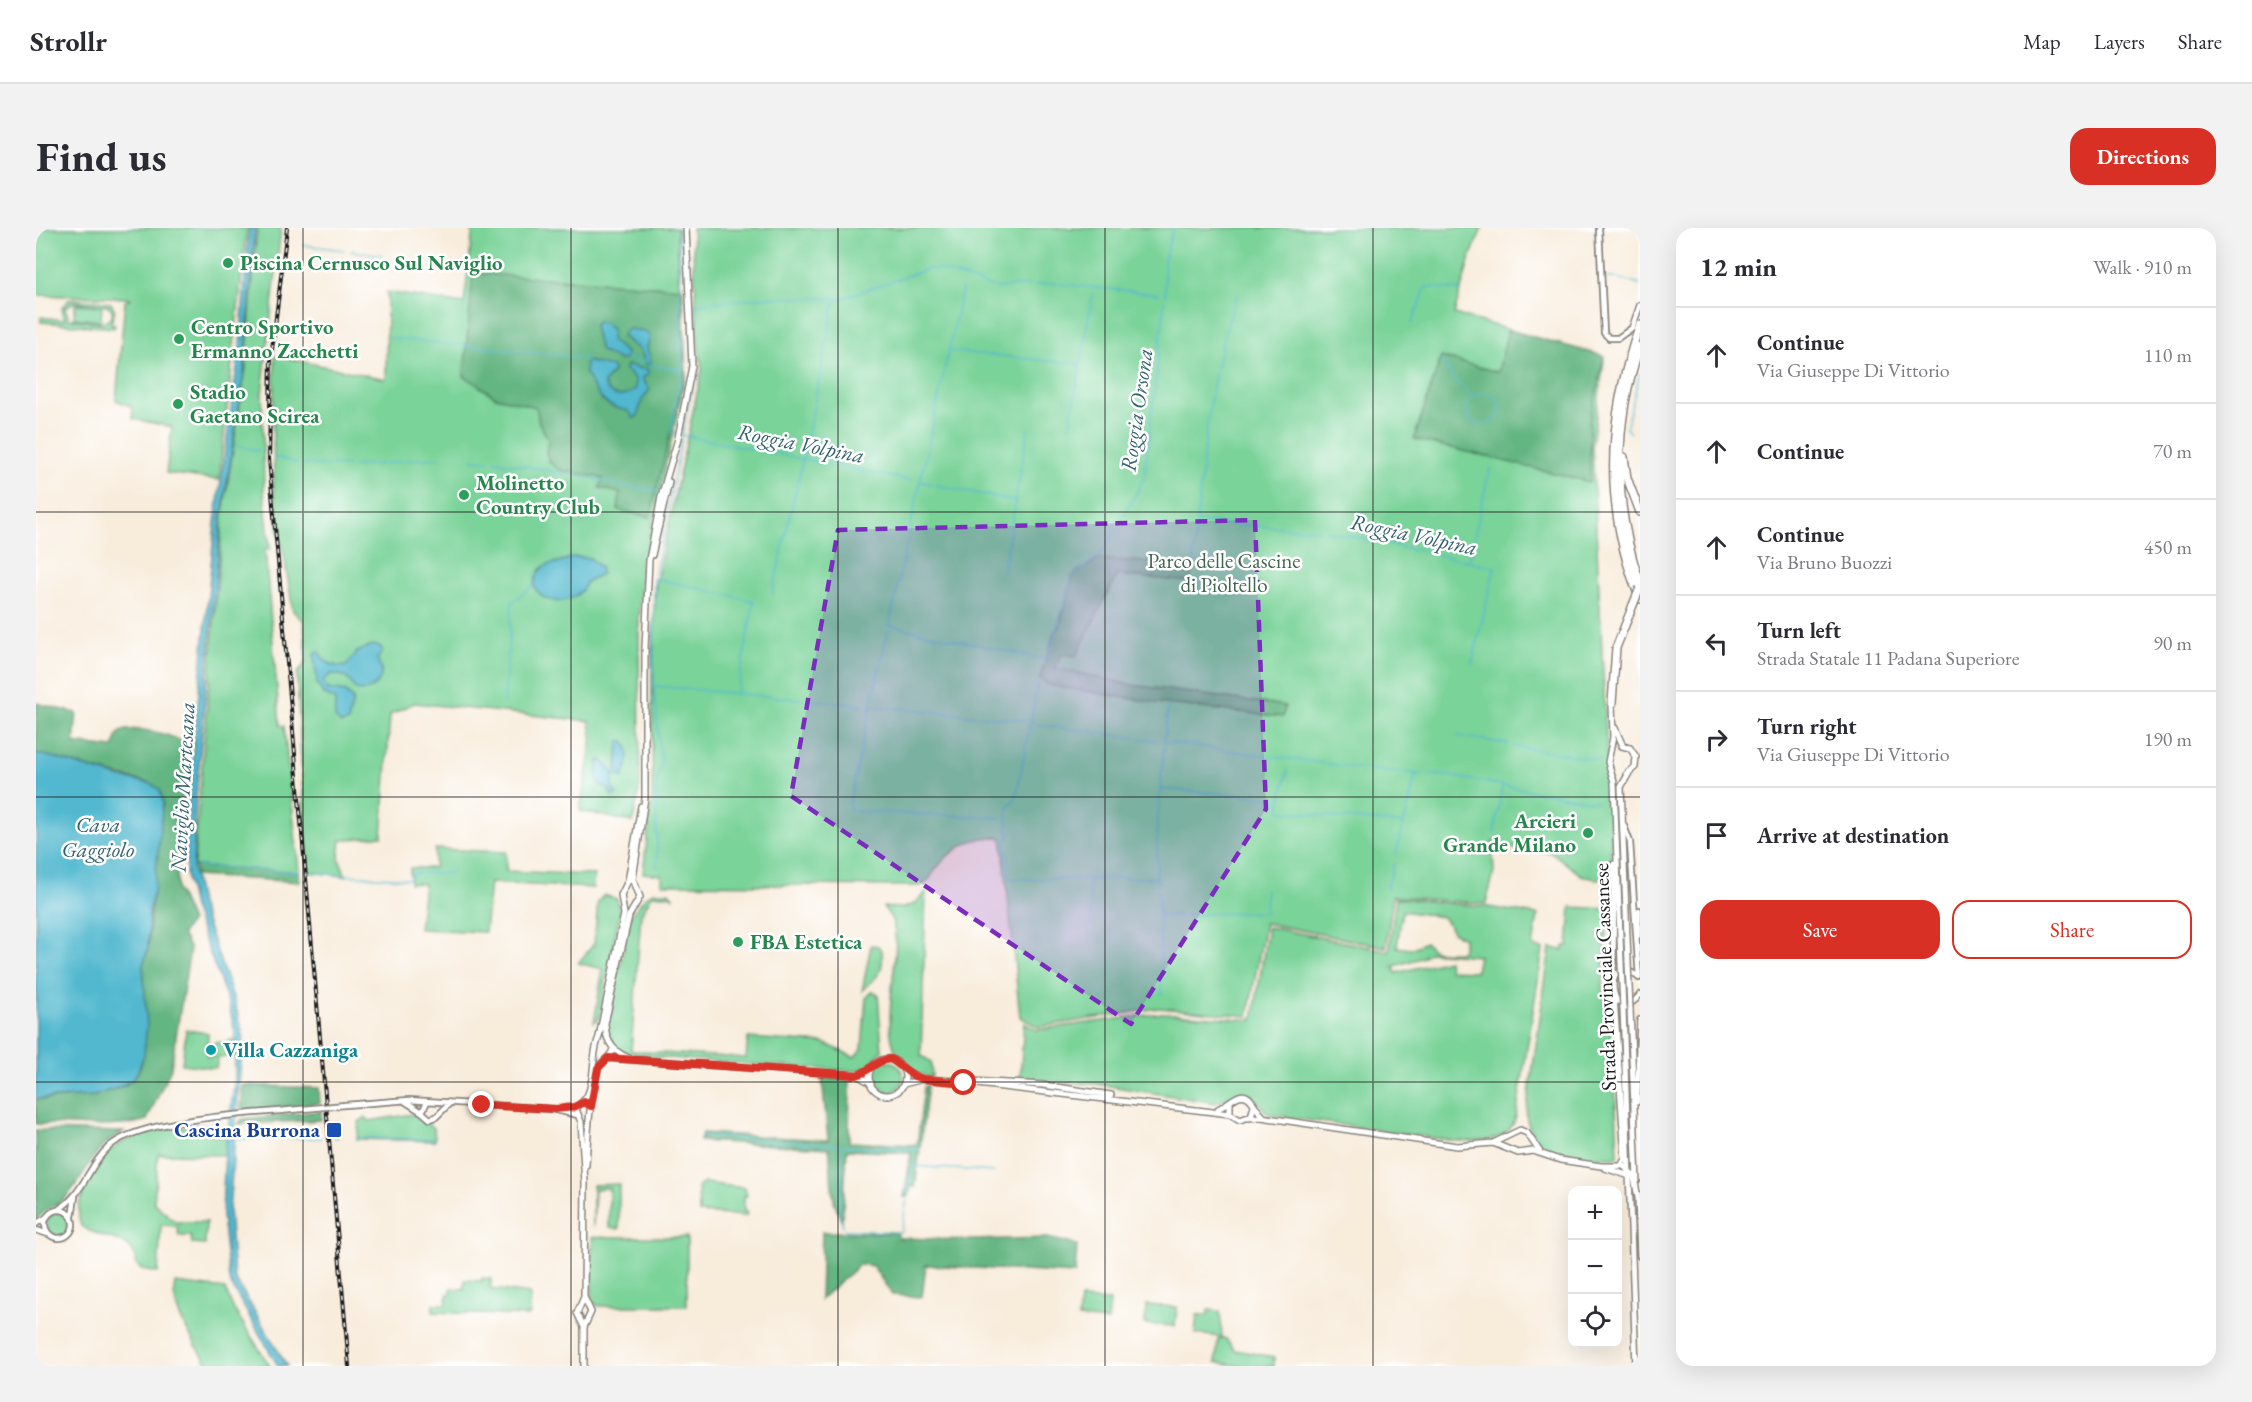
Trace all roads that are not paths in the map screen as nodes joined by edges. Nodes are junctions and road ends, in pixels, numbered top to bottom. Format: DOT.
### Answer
graph roads {
  1 [pos="686,228"];
  2 [pos="1599,228"];
  3 [pos="1640,305"];
  4 [pos="1640,325"];
  5 [pos="1632,328"];
  6 [pos="1640,346"];
  7 [pos="1640,357"];
  8 [pos="1640,512"];
  9 [pos="1640,582"];
  10 [pos="1640,588"];
  11 [pos="1640,599"];
  12 [pos="1612,703"];
  13 [pos="1613,724"];
  14 [pos="645,786"];
  15 [pos="1622,823"];
  16 [pos="1616,842"];
  17 [pos="635,888"];
  18 [pos="624,890"];
  19 [pos="622,902"];
  20 [pos="636,904"];
  21 [pos="1639,910"];
  22 [pos="1638,959"];
  23 [pos="1640,979"];
  24 [pos="1613,980"];
  25 [pos="1640,995"];
  26 [pos="1614,996"];
  27 [pos="1640,1020"];
  28 [pos="608,1041"];
  29 [pos="597,1042"];
  30 [pos="613,1048"];
  31 [pos="594,1054"];
  32 [pos="606,1059"];
  33 [pos="635,1060"];
  34 [pos="872,1068"];
  35 [pos="904,1070"];
  36 [pos="857,1075"];
  37 [pos="923,1079"];
  38 [pos="871,1083"];
  39 [pos="904,1083"];
  40 [pos="401,1101"];
  41 [pos="426,1102"];
  42 [pos="1230,1102"];
  43 [pos="435,1103"];
  44 [pos="451,1103"];
  45 [pos="580,1104"];
  46 [pos="1254,1105"];
  47 [pos="591,1106"];
  48 [pos="556,1109"];
  49 [pos="1210,1111"];
  50 [pos="422,1112"];
  51 [pos="439,1112"];
  52 [pos="1230,1114"];
  53 [pos="579,1116"];
  54 [pos="1635,1116"];
  55 [pos="589,1117"];
  56 [pos="1248,1118"];
  57 [pos="1268,1119"];
  58 [pos="1624,1124"];
  59 [pos="1628,1133"];
  60 [pos="1509,1135"];
  61 [pos="1530,1141"];
  62 [pos="1493,1143"];
  63 [pos="1509,1147"];
  64 [pos="1526,1150"];
  65 [pos="1540,1152"];
  66 [pos="1637,1163"];
  67 [pos="1601,1166"];
  68 [pos="1621,1166"];
  69 [pos="1628,1173"];
  70 [pos="585,1183"];
  71 [pos="75,1197"];
  72 [pos="1639,1199"];
  73 [pos="59,1209"];
  74 [pos="1632,1216"];
  75 [pos="47,1217"];
  76 [pos="72,1217"];
  77 [pos="36,1224"];
  78 [pos="36,1230"];
  79 [pos="50,1235"];
  80 [pos="1640,1237"];
  81 [pos="1633,1243"];
  82 [pos="1640,1256"];
  83 [pos="584,1306"];
  84 [pos="584,1319"];
  85 [pos="584,1366"];
  86 [pos="1636,1366"];
  1 -- 14 [label="main road"];
  2 -- 5 [label="street"];
  3 -- 5 [label="main road"];
  4 -- 11 [label="highway"];
  6 -- 9 [label="highway"];
  7 -- 8 [label="highway"];
  10 -- 12 [label="highway, bridge"];
  12 -- 13 [label="main road"];
  13 -- 15 [label="main road, Strada Provinciale Cassanese"];
  13 -- 16 [label="main road, Strada Provinciale Cassanese"];
  14 -- 17 [label="main road"];
  14 -- 18 [label="main road"];
  15 -- 22 [label="street"];
  15 -- 54 [label="main road, Strada Provinciale Cassanese, bridge"];
  16 -- 24 [label="main road"];
  16 -- 59 [label="main road, Strada Provinciale Cassanese, bridge"];
  17 -- 18 [label="main road"];
  17 -- 20 [label="main road"];
  18 -- 19 [label="main road"];
  19 -- 20 [label="main road"];
  19 -- 29 [label="main road"];
  20 -- 28 [label="main road"];
  21 -- 22 [label="street"];
  22 -- 23 [label="street"];
  23 -- 24 [label="street"];
  24 -- 26 [label="street"];
  25 -- 26 [label="street"];
  26 -- 58 [label="main road"];
  27 -- 54 [label="main road"];
  28 -- 29 [label="main road"];
  28 -- 30 [label="main road"];
  29 -- 31 [label="main road"];
  30 -- 32 [label="main road"];
  30 -- 33 [label="main road"];
  31 -- 32 [label="main road"];
  31 -- 45 [label="main road"];
  32 -- 33 [label="main road"];
  32 -- 47 [label="main road"];
  33 -- 36 [label="main road"];
  34 -- 35 [label="main road"];
  34 -- 36 [label="main road"];
  34 -- 38 [label="main road"];
  35 -- 37 [label="main road"];
  35 -- 39 [label="main road"];
  36 -- 38 [label="main road"];
  37 -- 39 [label="main road"];
  37 -- 49 [label="main road"];
  38 -- 39 [label="main road"];
  40 -- 41 [label="street"];
  40 -- 50 [label="street"];
  40 -- 71 [label="street, bridge"];
  41 -- 43 [label="street"];
  41 -- 50 [label="street"];
  42 -- 46 [label="main road"];
  42 -- 49 [label="main road"];
  42 -- 52 [label="main road"];
  43 -- 44 [label="street"];
  43 -- 51 [label="street"];
  44 -- 48 [label="street"];
  44 -- 51 [label="street"];
  45 -- 47 [label="main road"];
  45 -- 48 [label="street"];
  45 -- 53 [label="main road"];
  46 -- 56 [label="main road"];
  46 -- 57 [label="main road"];
  47 -- 55 [label="main road"];
  48 -- 53 [label="street"];
  49 -- 52 [label="main road"];
  50 -- 51 [label="street"];
  52 -- 56 [label="main road"];
  53 -- 55 [label="main road"];
  53 -- 70 [label="main road"];
  54 -- 66 [label="main road"];
  55 -- 70 [label="main road"];
  56 -- 57 [label="main road"];
  57 -- 62 [label="main road"];
  58 -- 59 [label="main road"];
  58 -- 68 [label="main road"];
  59 -- 69 [label="main road, Strada Provinciale Cassanese"];
  60 -- 61 [label="main road"];
  60 -- 62 [label="main road"];
  60 -- 63 [label="main road"];
  61 -- 64 [label="main road"];
  61 -- 65 [label="main road"];
  62 -- 63 [label="main road"];
  63 -- 64 [label="main road"];
  64 -- 65 [label="main road"];
  65 -- 67 [label="main road"];
  66 -- 69 [label="main road"];
  66 -- 72 [label="main road"];
  67 -- 68 [label="main road"];
  67 -- 69 [label="main road"];
  68 -- 69 [label="main road"];
  69 -- 72 [label="main road"];
  69 -- 74 [label="main road"];
  70 -- 83 [label="main road"];
  71 -- 73 [label="street"];
  71 -- 76 [label="street"];
  72 -- 80 [label="main road"];
  73 -- 75 [label="street"];
  73 -- 76 [label="street"];
  74 -- 80 [label="main road"];
  74 -- 81 [label="main road"];
  75 -- 77 [label="street"];
  75 -- 79 [label="street"];
  76 -- 79 [label="street"];
  78 -- 79 [label="street"];
  80 -- 81 [label="main road"];
  80 -- 82 [label="main road"];
  81 -- 86 [label="main road"];
  83 -- 84 [label="main road"];
  83 -- 84 [label="main road"];
  84 -- 85 [label="main road"];
}
